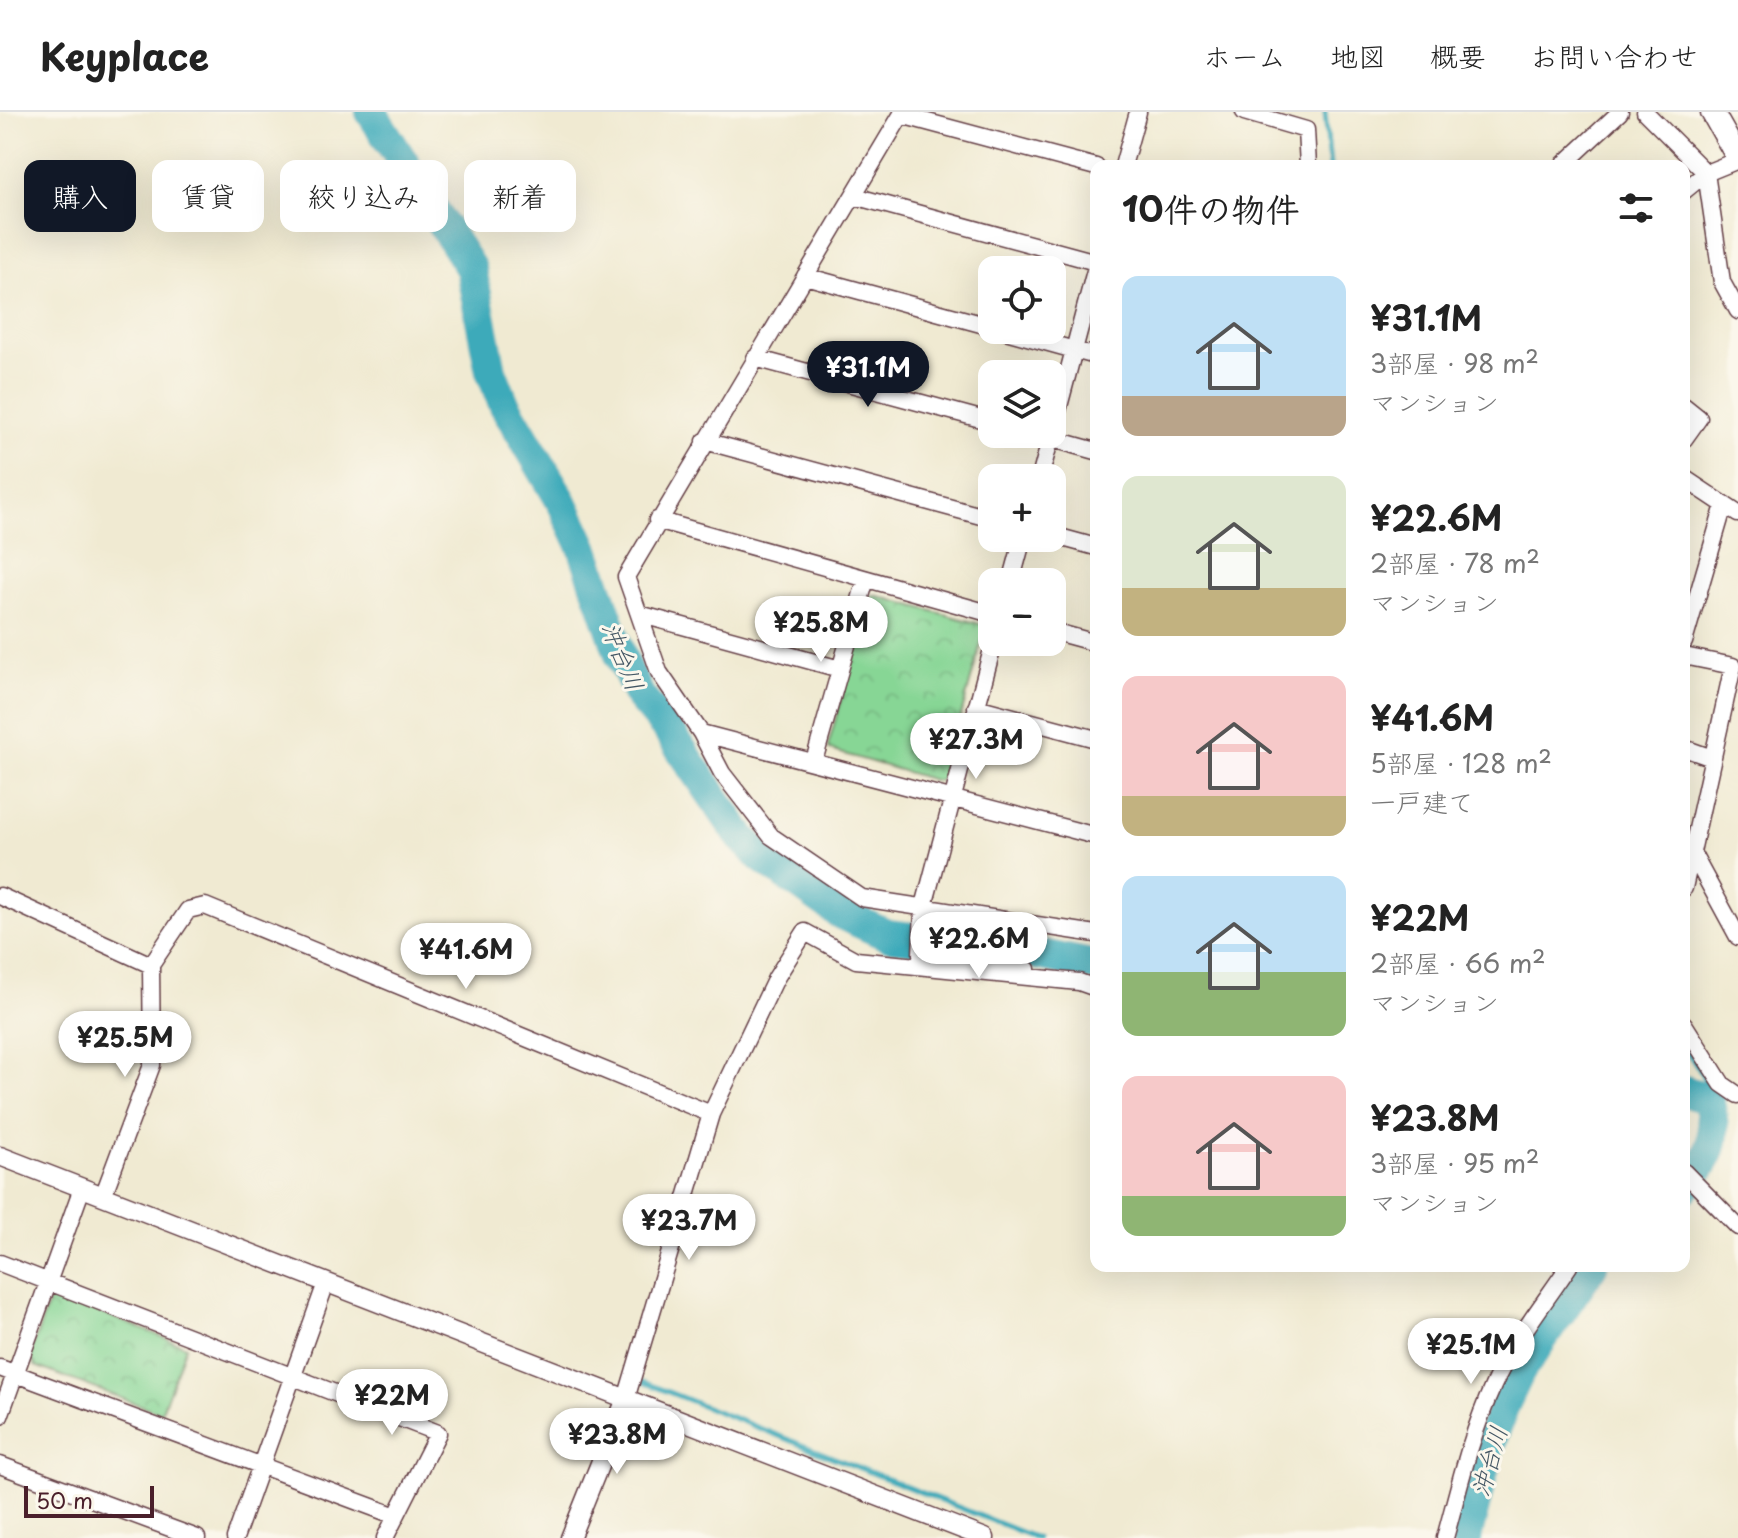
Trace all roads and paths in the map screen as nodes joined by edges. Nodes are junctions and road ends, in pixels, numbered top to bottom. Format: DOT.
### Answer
graph roads {
  1 [pos="1138,112"];
  2 [pos="1244,112"];
  3 [pos="1620,112"];
  4 [pos="1645,112"];
  5 [pos="1712,112"];
  6 [pos="902,113"];
  7 [pos="1738,159"];
  8 [pos="1125,160"];
  9 [pos="1308,160"];
  10 [pos="1568,160"];
  11 [pos="1090,165"];
  12 [pos="1706,173"];
  13 [pos="1690,186"];
  14 [pos="854,196"];
  15 [pos="1090,262"];
  16 [pos="805,276"];
  17 [pos="1090,287"];
  18 [pos="1738,311"];
  19 [pos="978,323"];
  20 [pos="1052,344"];
  21 [pos="1074,350"];
  22 [pos="1090,354"];
  23 [pos="755,358"];
  24 [pos="1066,382"];
  25 [pos="1690,411"];
  26 [pos="978,418"];
  27 [pos="1690,431"];
  28 [pos="705,441"];
  29 [pos="1066,443"];
  30 [pos="1090,449"];
  31 [pos="1690,482"];
  32 [pos="1731,510"];
  33 [pos="978,515"];
  34 [pos="657,520"];
  35 [pos="1066,539"];
  36 [pos="1090,545"];
  37 [pos="866,579"];
  38 [pos="978,610"];
  39 [pos="639,614"];
  40 [pos="1690,625"];
  41 [pos="1066,635"];
  42 [pos="1090,641"];
  43 [pos="990,656"];
  44 [pos="1690,657"];
  45 [pos="840,669"];
  46 [pos="976,707"];
  47 [pos="701,733"];
  48 [pos="1090,737"];
  49 [pos="1690,750"];
  50 [pos="1712,758"];
  51 [pos="814,761"];
  52 [pos="951,796"];
  53 [pos="1090,834"];
  54 [pos="1690,839"];
  55 [pos="1690,850"];
  56 [pos="0,896"];
  57 [pos="924,916"];
  58 [pos="1090,933"];
  59 [pos="1738,937"];
  60 [pos="151,965"];
  61 [pos="1079,982"];
  62 [pos="1090,986"];
  63 [pos="1690,1033"];
  64 [pos="1738,1095"];
  65 [pos="711,1114"];
  66 [pos="0,1156"];
  67 [pos="1690,1179"];
  68 [pos="82,1188"];
  69 [pos="103,1196"];
  70 [pos="1738,1227"];
  71 [pos="0,1263"];
  72 [pos="1565,1272"];
  73 [pos="48,1282"];
  74 [pos="326,1283"];
  75 [pos="8,1371"];
  76 [pos="292,1376"];
  77 [pos="626,1399"];
  78 [pos="0,1416"];
  79 [pos="261,1464"];
  80 [pos="0,1465"];
  81 [pos="396,1516"];
  82 [pos="197,1538"];
  83 [pos="235,1538"];
  84 [pos="385,1538"];
  85 [pos="570,1538"];
  86 [pos="985,1538"];
  87 [pos="1445,1538"];
  1 -- 8 [label="street"];
  2 -- 9 [label="street"];
  3 -- 10 [label="street"];
  4 -- 12 [label="street"];
  5 -- 7 [label="main road"];
  6 -- 11 [label="street"];
  6 -- 14 [label="street"];
  7 -- 12 [label="street"];
  12 -- 13 [label="street"];
  12 -- 18 [label="street"];
  14 -- 15 [label="street"];
  14 -- 16 [label="street"];
  16 -- 19 [label="street"];
  16 -- 23 [label="street"];
  17 -- 21 [label="street"];
  20 -- 21 [label="street"];
  21 -- 22 [label="street"];
  21 -- 24 [label="street"];
  23 -- 26 [label="street"];
  23 -- 28 [label="street"];
  25 -- 27 [label="street"];
  28 -- 33 [label="street"];
  28 -- 34 [label="street"];
  29 -- 30 [label="street"];
  31 -- 32 [label="street"];
  32 -- 40 [label="street"];
  34 -- 37 [label="street"];
  34 -- 39 [label="street"];
  35 -- 36 [label="street"];
  37 -- 38 [label="street"];
  37 -- 45 [label="street"];
  39 -- 45 [label="street"];
  39 -- 47 [label="street"];
  41 -- 42 [label="street"];
  43 -- 46 [label="street"];
  44 -- 50 [label="street"];
  45 -- 51 [label="street"];
  46 -- 48 [label="street"];
  46 -- 52 [label="street"];
  47 -- 51 [label="street"];
  47 -- 57 [label="street"];
  49 -- 50 [label="street"];
  50 -- 54 [label="street"];
  51 -- 52 [label="street"];
  52 -- 53 [label="street"];
  52 -- 57 [label="street"];
  55 -- 59 [label="street"];
  56 -- 60 [label="street"];
  57 -- 58 [label="street"];
  57 -- 61 [label="street"];
  60 -- 65 [label="street"];
  60 -- 69 [label="street"];
  61 -- 62 [label="street"];
  61 -- 65 [label="street"];
  63 -- 64 [label="street"];
  65 -- 77 [label="street"];
  66 -- 68 [label="street"];
  67 -- 70 [label="street"];
  68 -- 69 [label="street"];
  68 -- 73 [label="street"];
  69 -- 74 [label="street"];
  71 -- 73 [label="street"];
  72 -- 87 [label="street"];
  73 -- 75 [label="street"];
  73 -- 76 [label="street"];
  74 -- 76 [label="street"];
  74 -- 77 [label="street"];
  75 -- 78 [label="street"];
  75 -- 79 [label="street"];
  76 -- 79 [label="street"];
  76 -- 81 [label="street"];
  77 -- 85 [label="street"];
  77 -- 86 [label="street"];
  79 -- 81 [label="street"];
  79 -- 83 [label="street"];
  80 -- 82 [label="street"];
  81 -- 84 [label="street"];
}
